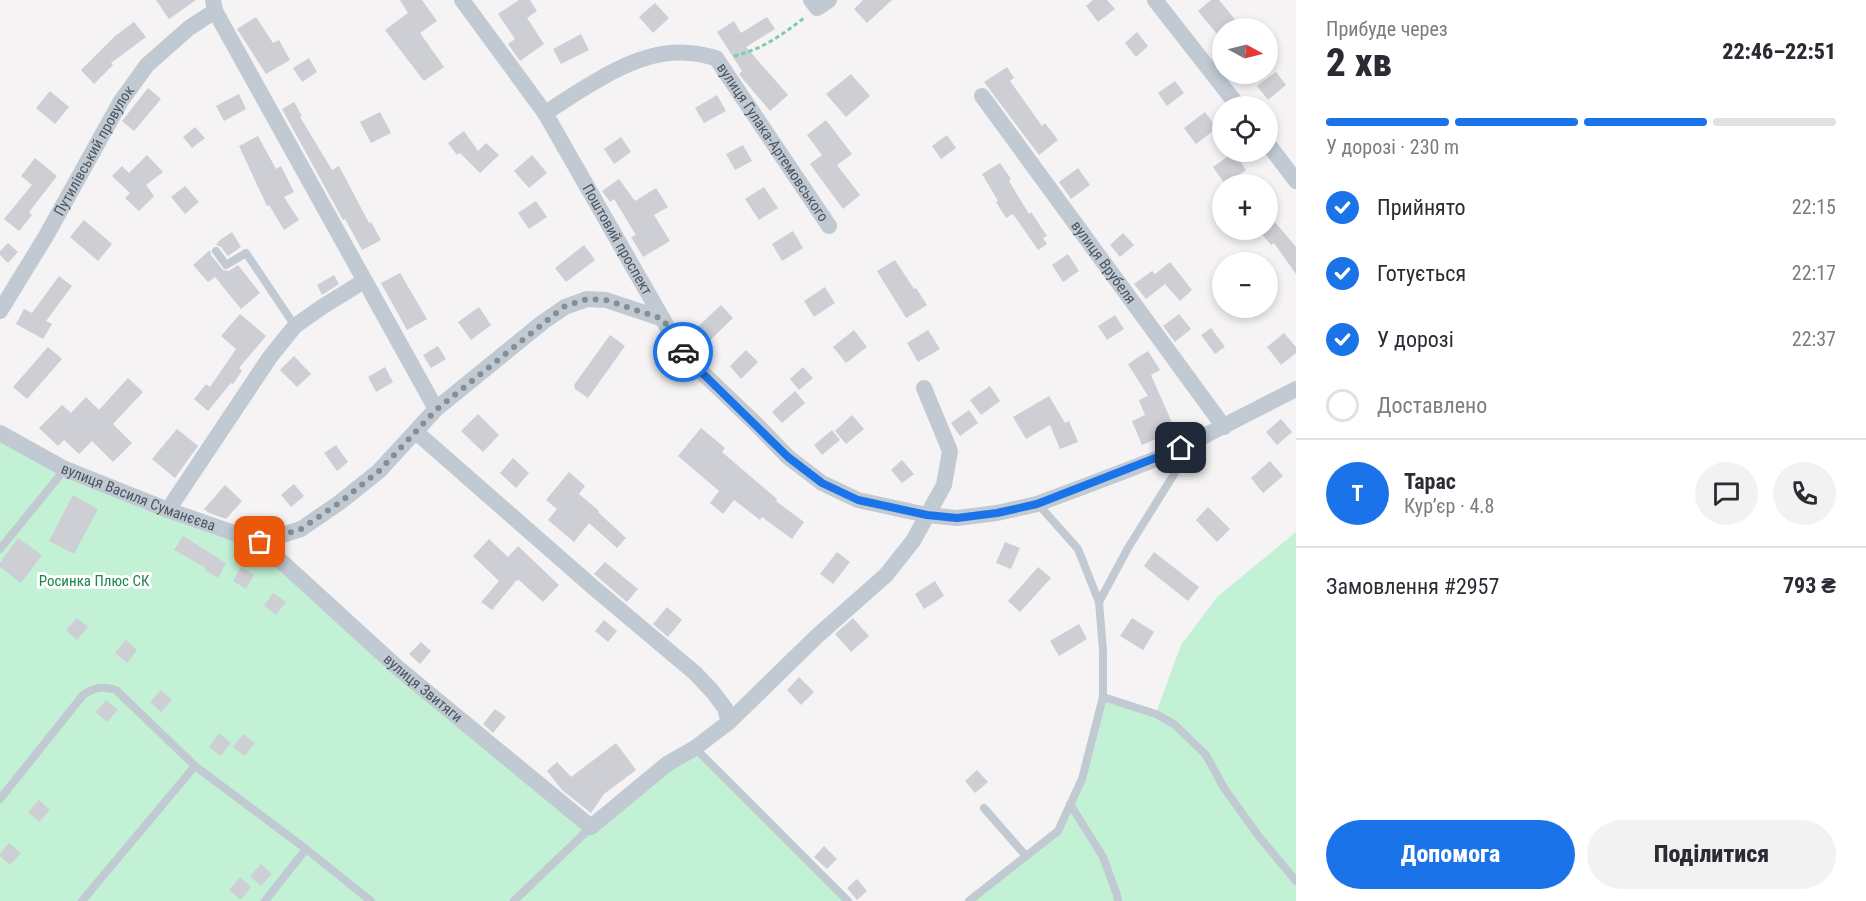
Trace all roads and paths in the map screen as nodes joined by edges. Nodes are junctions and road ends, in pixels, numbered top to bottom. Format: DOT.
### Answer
graph roads {
  1 [pos="462,0"];
  2 [pos="1155,0"];
  3 [pos="819,3"];
  4 [pos="214,5"];
  5 [pos="716,58"];
  6 [pos="982,96"];
  7 [pos="1230,96"];
  8 [pos="545,113"];
  9 [pos="1278,157"];
  10 [pos="1296,181"];
  11 [pos="829,226"];
  12 [pos="216,251"];
  13 [pos="364,281"];
  14 [pos="0,312"];
  15 [pos="663,319"];
  16 [pos="295,326"];
  17 [pos="924,388"];
  18 [pos="1296,389"];
  19 [pos="436,410"];
  20 [pos="1224,427"];
  21 [pos="416,432"];
  22 [pos="0,433"];
  23 [pos="1194,442"];
  24 [pos="65,469"];
  25 [pos="1037,504"];
  26 [pos="168,510"];
  27 [pos="927,515"];
  28 [pos="260,542"];
  29 [pos="0,549"];
  30 [pos="1099,602"];
  31 [pos="1103,697"];
  32 [pos="729,722"];
  33 [pos="695,748"];
  34 [pos="195,766"];
  35 [pos="0,799"];
  36 [pos="1070,804"];
  37 [pos="984,808"];
  38 [pos="591,827"];
  39 [pos="306,849"];
  40 [pos="1026,856"];
  41 [pos="1296,881"];
  42 [pos="82,901"];
  43 [pos="265,901"];
  44 [pos="371,901"];
  45 [pos="514,901"];
  46 [pos="848,901"];
  47 [pos="969,901"];
  48 [pos="1118,901"];
  1 -- 8 [label="street, Поштовий проспект"];
  2 -- 7 [label="street"];
  3 -- 5 [label="path, вулиця Гулака-Артемовського"];
  4 -- 13 [label="street, Путилівський провулок"];
  4 -- 14 [label="street, Путилівський провулок"];
  5 -- 8 [label="street, вулиця Гулака-Артемовського"];
  5 -- 11 [label="street, вулиця Гулака-Артемовського"];
  6 -- 20 [label="street, вулиця Врубеля"];
  8 -- 15 [label="street, Поштовий проспект"];
  9 -- 10 [label="street"];
  12 -- 16 [label="lane"];
  13 -- 16 [label="street"];
  13 -- 19 [label="street, Путилівський провулок"];
  15 -- 19 [label="street"];
  15 -- 27 [label="street, Поштовий проспект"];
  16 -- 26 [label="street"];
  17 -- 27 [label="street"];
  18 -- 20 [label="street, Поштовий проспект"];
  19 -- 21 [label="street"];
  20 -- 23 [label="street, Поштовий проспект"];
  21 -- 28 [label="street"];
  21 -- 32 [label="street"];
  22 -- 24 [label="street, вулиця Василя Суманєєва"];
  23 -- 25 [label="street, Поштовий проспект"];
  23 -- 30 [label="lane"];
  24 -- 26 [label="street, вулиця Василя Суманєєва"];
  24 -- 29 [label="lane"];
  25 -- 27 [label="street, Поштовий проспект"];
  25 -- 30 [label="lane"];
  26 -- 28 [label="street, вулиця Василя Суманєєва"];
  27 -- 32 [label="street"];
  28 -- 38 [label="street, вулиця Звитяги"];
  30 -- 31 [label="lane"];
  31 -- 36 [label="lane"];
  31 -- 41 [label="lane"];
  32 -- 33 [label="street"];
  33 -- 38 [label="street"];
  33 -- 46 [label="lane"];
  34 -- 35 [label="lane"];
  34 -- 39 [label="lane"];
  34 -- 42 [label="lane"];
  36 -- 40 [label="lane"];
  36 -- 48 [label="lane"];
  37 -- 40 [label="lane"];
  38 -- 45 [label="lane"];
  39 -- 43 [label="lane"];
  39 -- 44 [label="lane"];
  40 -- 47 [label="lane"];
}
